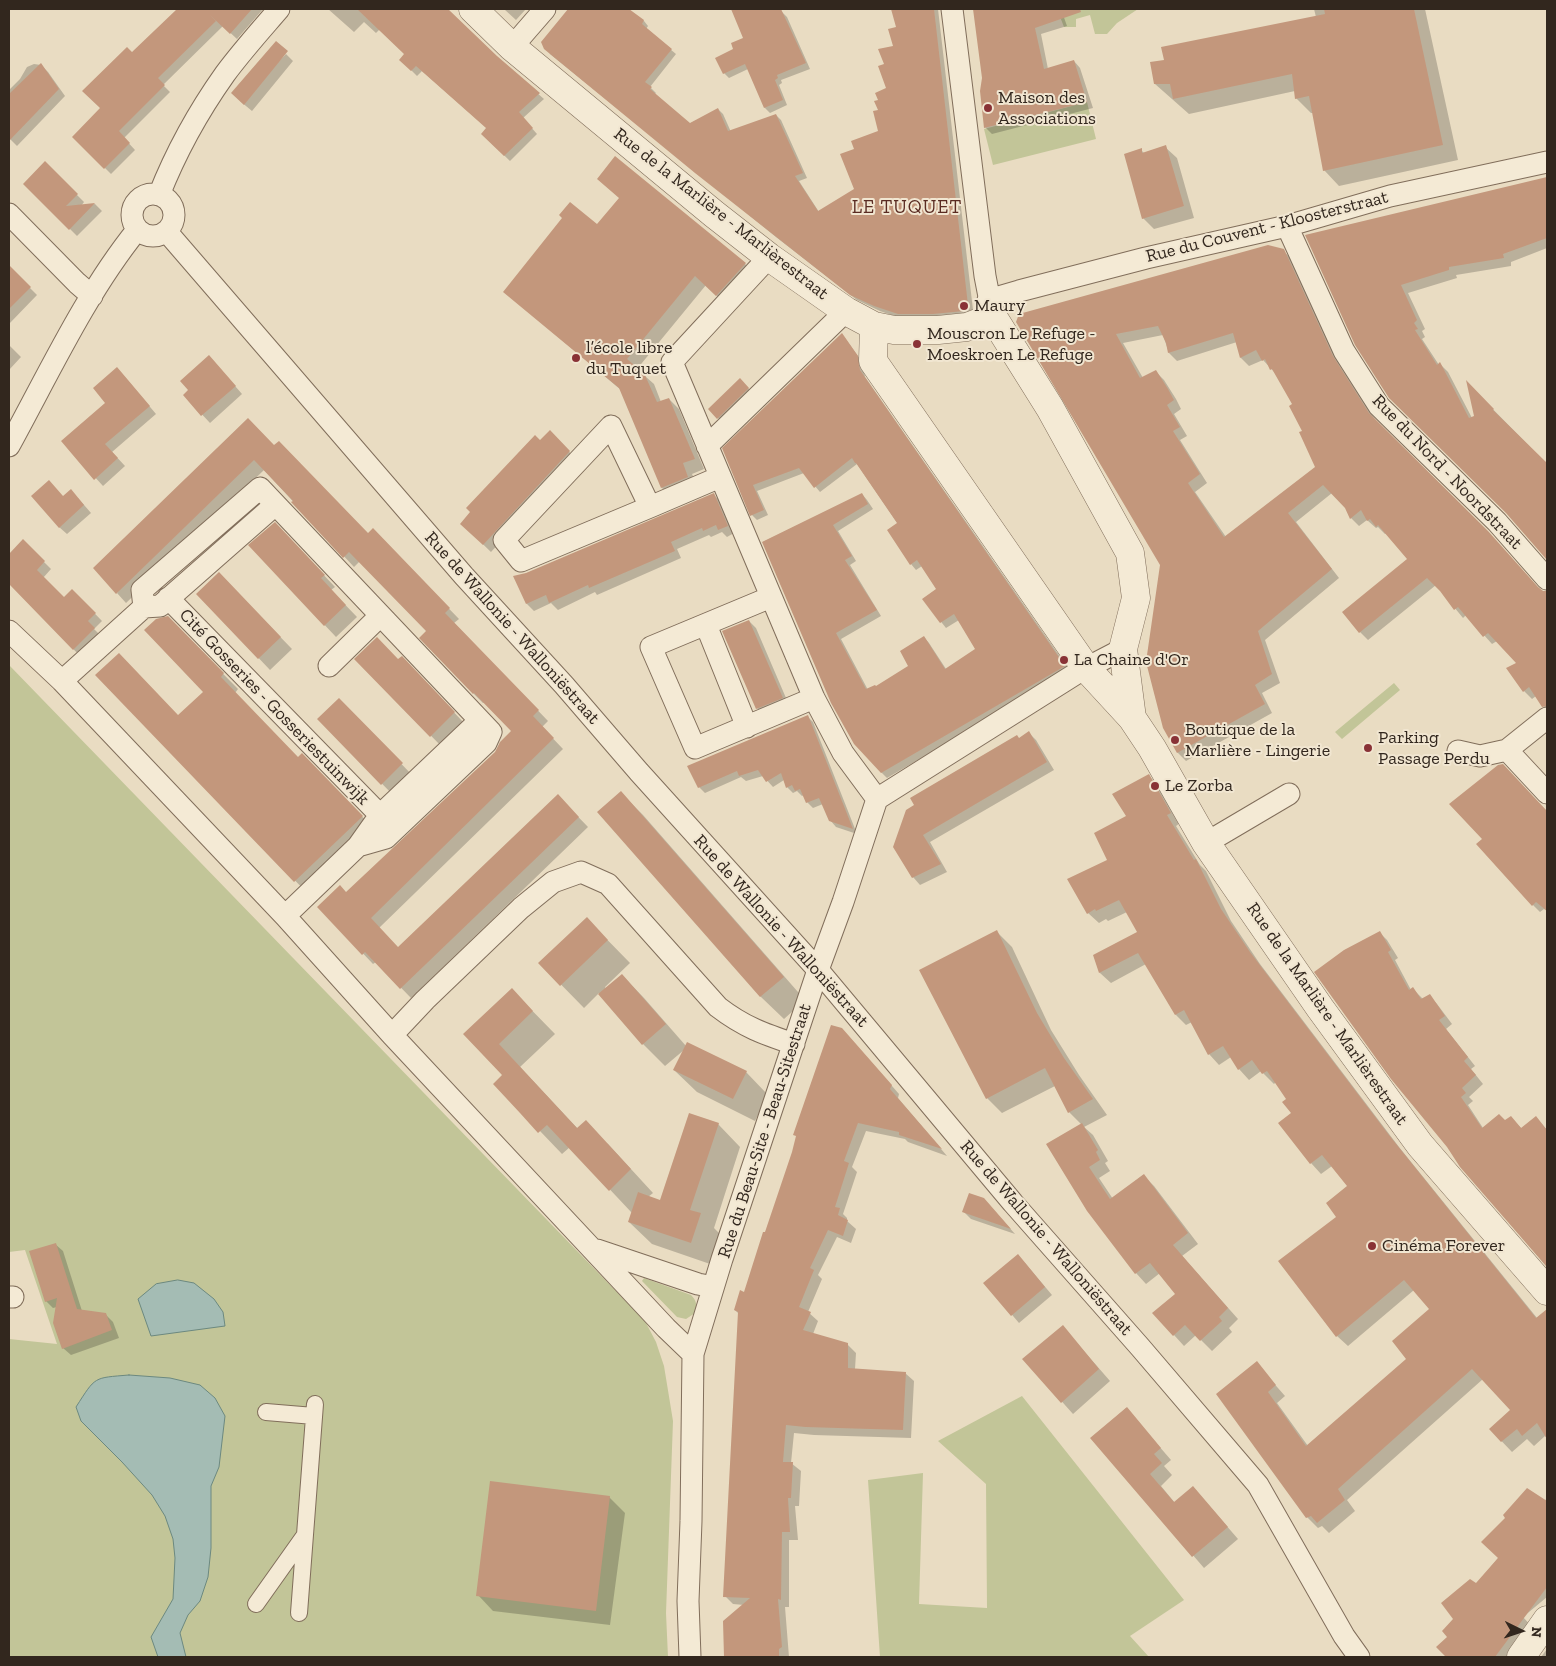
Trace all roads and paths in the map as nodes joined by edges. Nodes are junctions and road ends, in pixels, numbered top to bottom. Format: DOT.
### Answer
graph roads {
  1 [pos="279,9"];
  2 [pos="473,9"];
  3 [pos="545,9"];
  4 [pos="952,9"];
  5 [pos="512,47"];
  6 [pos="1547,162"];
  7 [pos="159,195"];
  8 [pos="9,214"];
  9 [pos="1287,226"];
  10 [pos="137,230"];
  11 [pos="167,232"];
  12 [pos="769,257"];
  13 [pos="92,296"];
  14 [pos="991,309"];
  15 [pos="846,311"];
  16 [pos="874,326"];
  17 [pos="9,446"];
  18 [pos="707,446"];
  19 [pos="720,477"];
  20 [pos="275,505"];
  21 [pos="650,507"];
  22 [pos="1547,579"];
  23 [pos="771,597"];
  24 [pos="168,598"];
  25 [pos="144,608"];
  26 [pos="380,616"];
  27 [pos="706,625"];
  28 [pos="9,631"];
  29 [pos="1123,649"];
  30 [pos="329,666"];
  31 [pos="1086,668"];
  32 [pos="62,681"];
  33 [pos="814,698"];
  34 [pos="1132,718"];
  35 [pos="1547,718"];
  36 [pos="479,721"];
  37 [pos="747,726"];
  38 [pos="1507,750"];
  39 [pos="1458,751"];
  40 [pos="1547,793"];
  41 [pos="1289,794"];
  42 [pos="877,799"];
  43 [pos="380,815"];
  44 [pos="1206,843"];
  45 [pos="358,846"];
  46 [pos="285,916"];
  47 [pos="818,970"];
  48 [pos="392,1035"];
  49 [pos="794,1044"];
  50 [pos="593,1248"];
  51 [pos="713,1287"];
  52 [pos="1547,1292"];
  53 [pos="693,1354"];
  54 [pos="266,1412"];
  55 [pos="305,1535"];
  56 [pos="256,1604"];
  57 [pos="299,1613"];
  58 [pos="1547,1620"];
  59 [pos="690,1657"];
  60 [pos="1359,1657"];
  61 [pos="1521,1657"];
  1 -- 7 [label="street"];
  2 -- 5 [label="street, Rue de la Marlière - Marlièrestraat"];
  3 -- 5 [label="street"];
  4 -- 14 [label="street"];
  5 -- 12 [label="street, Rue de la Marlière - Marlièrestraat"];
  6 -- 9 [label="street, Rue du Couvent - Kloosterstraat"];
  7 -- 10 [label="street"];
  7 -- 11 [label="street"];
  8 -- 13 [label="street"];
  9 -- 14 [label="street, Rue du Couvent - Kloosterstraat"];
  9 -- 22 [label="street, Rue du Nord - Noordstraat"];
  10 -- 11 [label="street"];
  10 -- 13 [label="street"];
  11 -- 47 [label="street, Rue de Wallonie - Walloniëstraat"];
  12 -- 15 [label="street, Rue de la Marlière - Marlièrestraat"];
  12 -- 18 [label="street"];
  13 -- 17 [label="street"];
  14 -- 16 [label="street, Rue de la Marlière - Marlièrestraat"];
  14 -- 29 [label="street, Rue de la Marlière - Marlièrestraat"];
  15 -- 16 [label="street, Rue de la Marlière - Marlièrestraat"];
  15 -- 18 [label="street"];
  16 -- 31 [label="street, Rue de la Marlière - Marlièrestraat"];
  18 -- 19 [label="street"];
  19 -- 21 [label="street"];
  19 -- 23 [label="street"];
  20 -- 24 [label="street, Cité Gosseries - Gosseriestuinwijk"];
  20 -- 25 [label="street, Cité Gosseries - Gosseriestuinwijk"];
  20 -- 26 [label="street, Cité Gosseries - Gosseriestuinwijk"];
  21 -- 21 [label="street"];
  23 -- 27 [label="street"];
  23 -- 33 [label="street"];
  24 -- 25 [label="street, Cité Gosseries - Gosseriestuinwijk"];
  24 -- 43 [label="street, Cité Gosseries - Gosseriestuinwijk"];
  25 -- 32 [label="street, Cité Gosseries - Gosseriestuinwijk"];
  26 -- 30 [label="street"];
  26 -- 36 [label="street, Cité Gosseries - Gosseriestuinwijk"];
  27 -- 37 [label="street"];
  27 -- 37 [label="street"];
  28 -- 32 [label="street"];
  29 -- 31 [label="street"];
  29 -- 34 [label="street, Rue de la Marlière - Marlièrestraat"];
  31 -- 34 [label="street, Rue de la Marlière - Marlièrestraat"];
  31 -- 42 [label="street"];
  32 -- 46 [label="street"];
  33 -- 37 [label="street"];
  33 -- 42 [label="street"];
  34 -- 44 [label="street, Rue de la Marlière - Marlièrestraat"];
  35 -- 38 [label="street"];
  36 -- 43 [label="street, Cité Gosseries - Gosseriestuinwijk"];
  36 -- 45 [label="street, Cité Gosseries - Gosseriestuinwijk"];
  38 -- 39 [label="street"];
  38 -- 40 [label="street"];
  41 -- 44 [label="street"];
  42 -- 47 [label="street, Rue du Beau-Site - Beau-Sitestraat"];
  43 -- 45 [label="street, Cité Gosseries - Gosseriestuinwijk"];
  44 -- 52 [label="street, Rue de la Marlière - Marlièrestraat"];
  45 -- 46 [label="street, Cité Gosseries - Gosseriestuinwijk"];
  46 -- 48 [label="street"];
  47 -- 49 [label="street, Rue du Beau-Site - Beau-Sitestraat"];
  47 -- 60 [label="street, Rue de Wallonie - Walloniëstraat"];
  48 -- 49 [label="street"];
  48 -- 50 [label="street"];
  49 -- 51 [label="street, Rue du Beau-Site - Beau-Sitestraat"];
  50 -- 51 [label="street"];
  50 -- 53 [label="street"];
  51 -- 53 [label="street, Rue du Beau-Site - Beau-Sitestraat"];
  53 -- 59 [label="street, Rue du Beau-Site - Beau-Sitestraat"];
  54 -- 55 [label="street"];
  55 -- 56 [label="street"];
  55 -- 57 [label="street"];
  58 -- 61 [label="street"];
}
